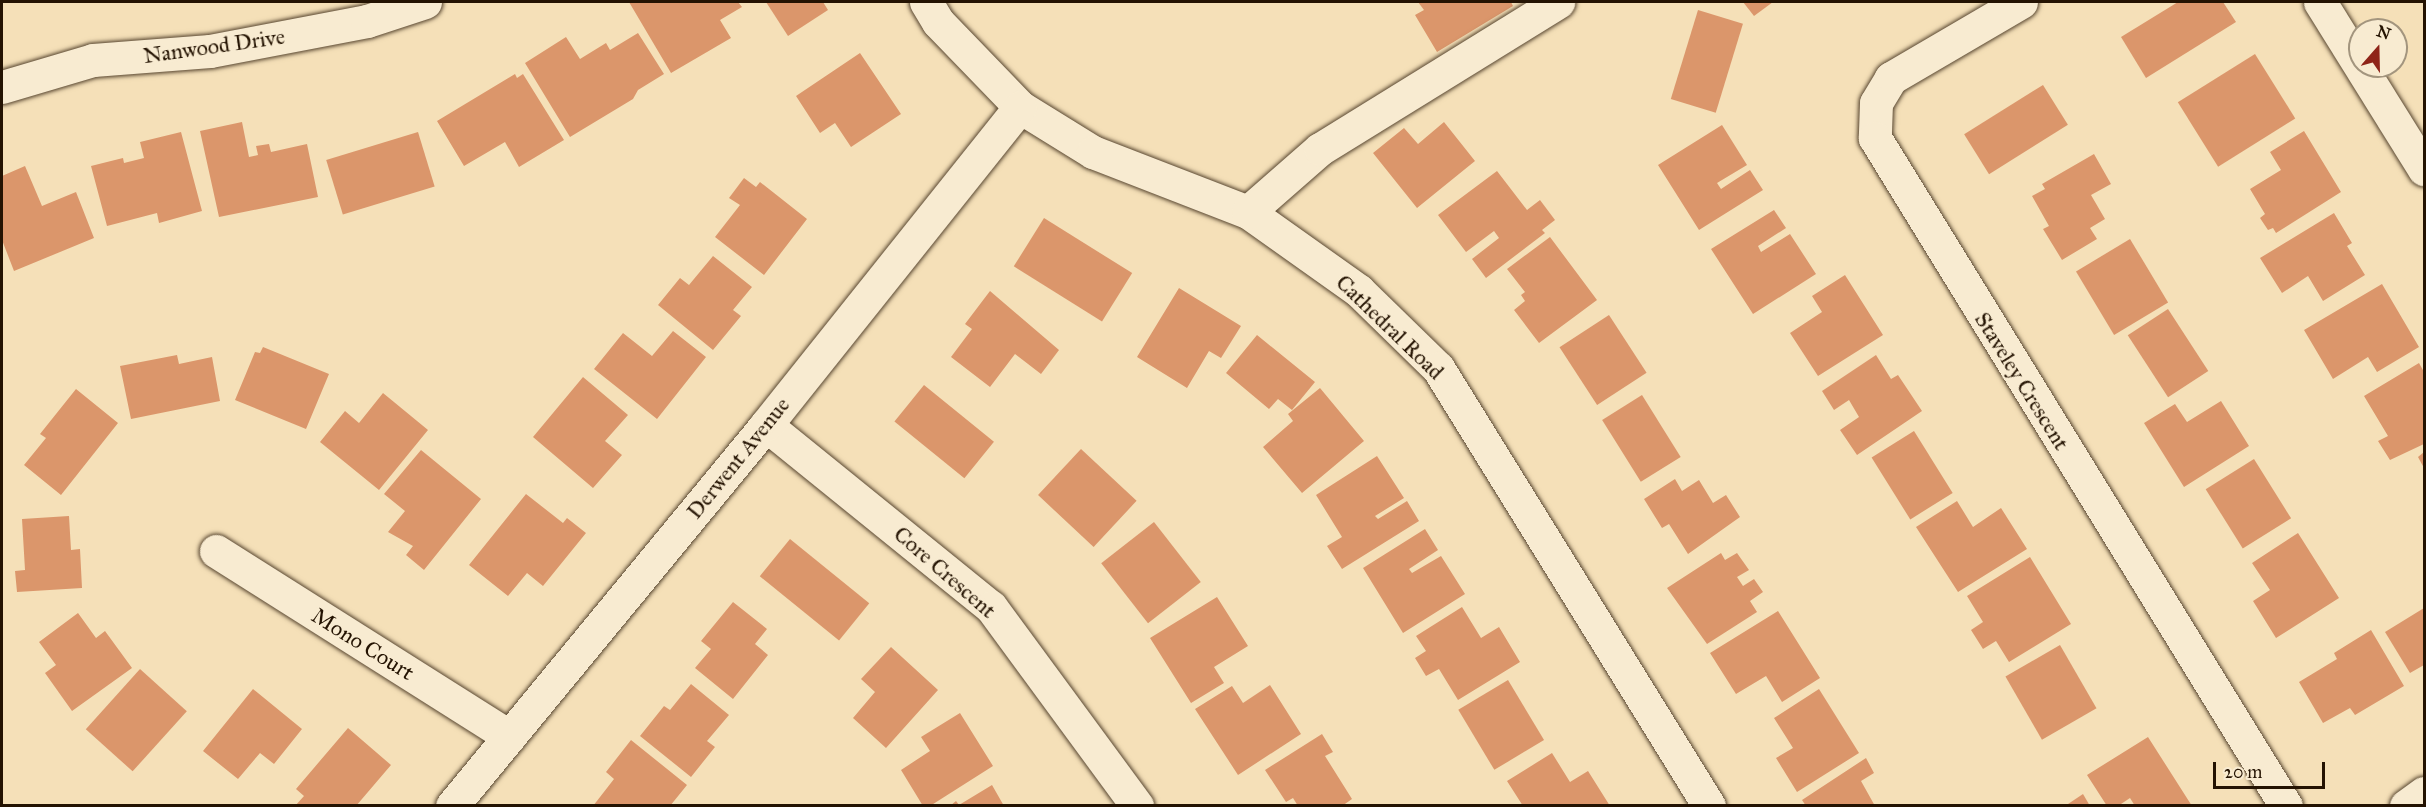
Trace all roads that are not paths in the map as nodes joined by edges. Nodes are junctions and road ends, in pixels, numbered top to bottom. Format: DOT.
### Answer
graph roads {
  1 [pos="425,2"];
  2 [pos="926,2"];
  3 [pos="1558,2"];
  4 [pos="2021,2"];
  5 [pos="2320,2"];
  6 [pos="2,87"];
  7 [pos="1020,107"];
  8 [pos="2424,169"];
  9 [pos="1248,212"];
  10 [pos="766,425"];
  11 [pos="216,551"];
  12 [pos="509,736"];
  13 [pos="2424,793"];
  14 [pos="452,806"];
  15 [pos="1137,806"];
  16 [pos="1709,806"];
  17 [pos="2286,806"];
  18 [pos="2406,806"];
  1 -- 6 [label="street, Nanwood Drive"];
  2 -- 7 [label="street, Cathedral Road"];
  3 -- 9 [label="street"];
  4 -- 17 [label="street, Staveley Crescent"];
  5 -- 8 [label="street"];
  7 -- 9 [label="street, Cathedral Road"];
  7 -- 10 [label="street, Derwent Avenue"];
  9 -- 16 [label="street, Cathedral Road"];
  10 -- 12 [label="street, Derwent Avenue"];
  10 -- 15 [label="street, Core Crescent"];
  11 -- 12 [label="street, Mono Court"];
  12 -- 14 [label="street, Derwent Avenue"];
  13 -- 18 [label="street"];
}
